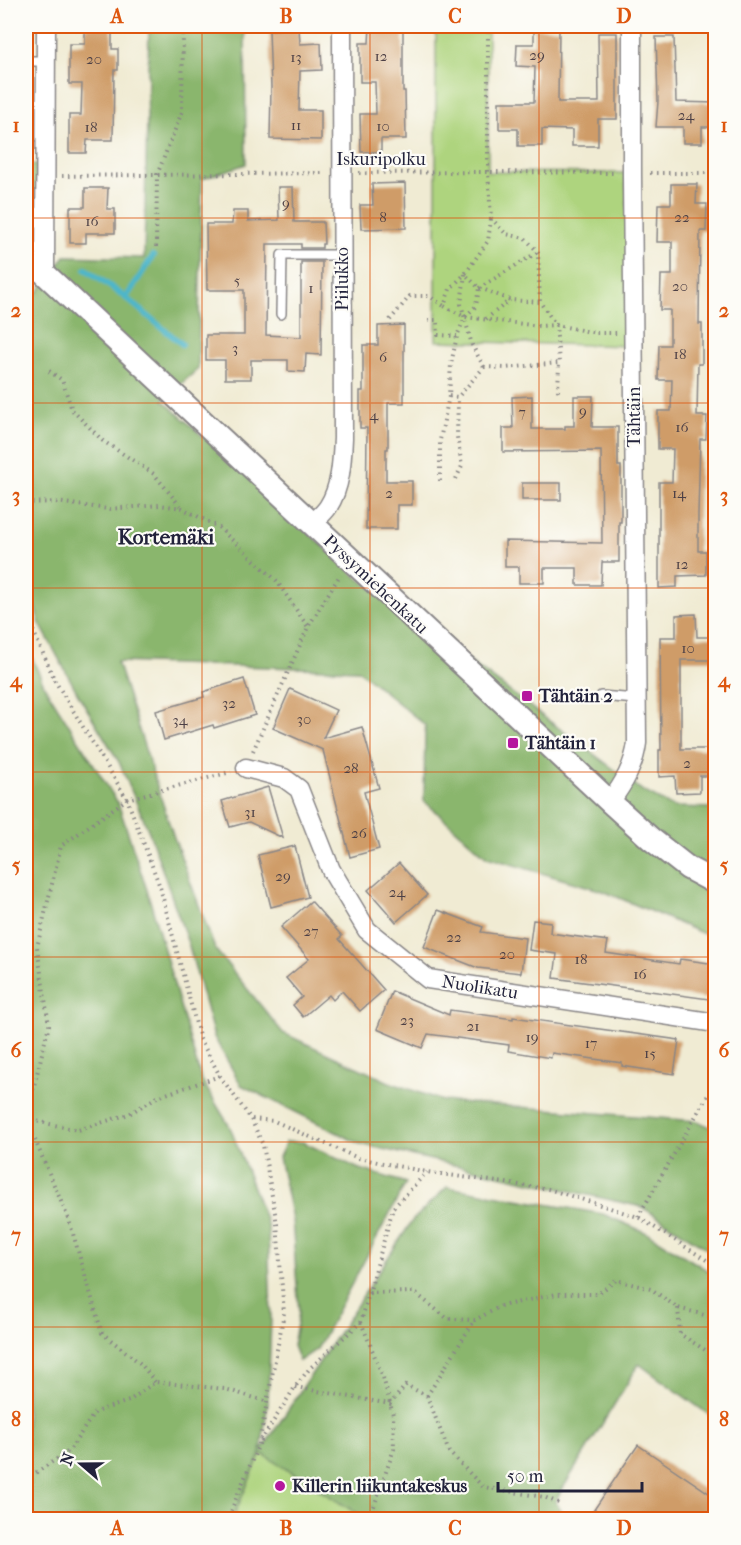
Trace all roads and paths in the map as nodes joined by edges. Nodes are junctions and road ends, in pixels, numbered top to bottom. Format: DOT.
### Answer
graph roads {
  1 [pos="46,26"];
  2 [pos="183,26"];
  3 [pos="342,26"];
  4 [pos="488,26"];
  5 [pos="632,26"];
  6 [pos="26,61"];
  7 [pos="46,61"];
  8 [pos="488,172"];
  9 [pos="343,173"];
  10 [pos="716,173"];
  11 [pos="632,174"];
  12 [pos="157,175"];
  13 [pos="46,176"];
  14 [pos="491,218"];
  15 [pos="156,247"];
  16 [pos="26,248"];
  17 [pos="45,249"];
  18 [pos="538,252"];
  19 [pos="342,255"];
  20 [pos="465,274"];
  21 [pos="35,276"];
  22 [pos="479,288"];
  23 [pos="510,300"];
  24 [pos="540,302"];
  25 [pos="444,306"];
  26 [pos="281,314"];
  27 [pos="465,317"];
  28 [pos="486,319"];
  29 [pos="390,320"];
  30 [pos="428,320"];
  31 [pos="556,325"];
  32 [pos="624,333"];
  33 [pos="457,336"];
  34 [pos="559,363"];
  35 [pos="484,367"];
  36 [pos="49,370"];
  37 [pos="558,392"];
  38 [pos="449,396"];
  39 [pos="458,397"];
  40 [pos="456,479"];
  41 [pos="440,481"];
  42 [pos="26,503"];
  43 [pos="182,508"];
  44 [pos="312,524"];
  45 [pos="349,559"];
  46 [pos="26,614"];
  47 [pos="308,627"];
  48 [pos="601,696"];
  49 [pos="636,699"];
  50 [pos="246,768"];
  51 [pos="127,799"];
  52 [pos="610,802"];
  53 [pos="716,883"];
  54 [pos="716,1023"];
  55 [pos="220,1076"];
  56 [pos="716,1081"];
  57 [pos="26,1119"];
  58 [pos="251,1119"];
  59 [pos="427,1172"];
  60 [pos="638,1217"];
  61 [pos="716,1266"];
  62 [pos="369,1293"];
  63 [pos="678,1308"];
  64 [pos="716,1317"];
  65 [pos="475,1320"];
  66 [pos="361,1322"];
  67 [pos="716,1357"];
  68 [pos="155,1382"];
  69 [pos="295,1387"];
  70 [pos="427,1396"];
  71 [pos="268,1402"];
  72 [pos="390,1404"];
  73 [pos="259,1444"];
  74 [pos="26,1479"];
  75 [pos="561,1504"];
  76 [pos="227,1520"];
  77 [pos="378,1520"];
  1 -- 7 [label="street"];
  2 -- 12 [label="path"];
  3 -- 9 [label="street, Piilukko"];
  4 -- 8 [label="path"];
  5 -- 11 [label="street, Tähtäin"];
  6 -- 7 [label="lane"];
  7 -- 13 [label="street"];
  8 -- 9 [label="path, Iskuripolku"];
  8 -- 11 [label="path, Iskuripolku"];
  8 -- 14 [label="path"];
  9 -- 12 [label="path, Iskuripolku"];
  9 -- 19 [label="street, Piilukko"];
  10 -- 11 [label="path, Iskuripolku"];
  11 -- 49 [label="street, Tähtäin"];
  12 -- 13 [label="path, Iskuripolku"];
  12 -- 15 [label="path"];
  13 -- 17 [label="street"];
  14 -- 18 [label="path"];
  14 -- 20 [label="path"];
  16 -- 17 [label="lane"];
  17 -- 21 [label="street"];
  18 -- 22 [label="path"];
  18 -- 24 [label="path"];
  19 -- 26 [label="lane"];
  19 -- 44 [label="street, Piilukko"];
  20 -- 22 [label="path"];
  20 -- 25 [label="path"];
  20 -- 27 [label="path"];
  21 -- 44 [label="street, Pyssymiehenkatu"];
  22 -- 23 [label="path"];
  22 -- 27 [label="path"];
  23 -- 24 [label="path"];
  23 -- 28 [label="path"];
  24 -- 31 [label="path"];
  25 -- 27 [label="path"];
  25 -- 29 [label="path"];
  27 -- 28 [label="path"];
  27 -- 33 [label="path"];
  27 -- 35 [label="path"];
  28 -- 31 [label="path"];
  30 -- 33 [label="path"];
  31 -- 32 [label="path"];
  31 -- 34 [label="path"];
  33 -- 38 [label="path"];
  34 -- 35 [label="path"];
  34 -- 37 [label="path"];
  35 -- 39 [label="path"];
  36 -- 43 [label="path"];
  38 -- 39 [label="path"];
  38 -- 41 [label="path"];
  39 -- 40 [label="path"];
  42 -- 43 [label="path"];
  43 -- 47 [label="path"];
  44 -- 45 [label="street, Pyssymiehenkatu"];
  45 -- 47 [label="path"];
  45 -- 52 [label="street, Pyssymiehenkatu"];
  46 -- 51 [label="path"];
  47 -- 50 [label="path"];
  48 -- 49 [label="lane"];
  49 -- 52 [label="street, Tähtäin"];
  50 -- 51 [label="path"];
  50 -- 54 [label="street, Nuolikatu"];
  51 -- 55 [label="path"];
  51 -- 57 [label="path"];
  52 -- 53 [label="street, Pyssymiehenkatu"];
  55 -- 57 [label="path"];
  55 -- 58 [label="path"];
  56 -- 60 [label="path"];
  57 -- 68 [label="path"];
  58 -- 59 [label="path"];
  58 -- 71 [label="path"];
  59 -- 60 [label="path"];
  59 -- 62 [label="path"];
  60 -- 61 [label="path"];
  62 -- 65 [label="path"];
  62 -- 66 [label="path"];
  63 -- 64 [label="path"];
  63 -- 65 [label="path"];
  63 -- 67 [label="path"];
  65 -- 70 [label="path"];
  66 -- 69 [label="path"];
  66 -- 72 [label="path"];
  68 -- 71 [label="path"];
  68 -- 74 [label="path"];
  69 -- 72 [label="path"];
  69 -- 73 [label="path"];
  70 -- 72 [label="path"];
  70 -- 75 [label="path"];
  71 -- 73 [label="path"];
  72 -- 77 [label="path"];
  73 -- 76 [label="path"];
}
